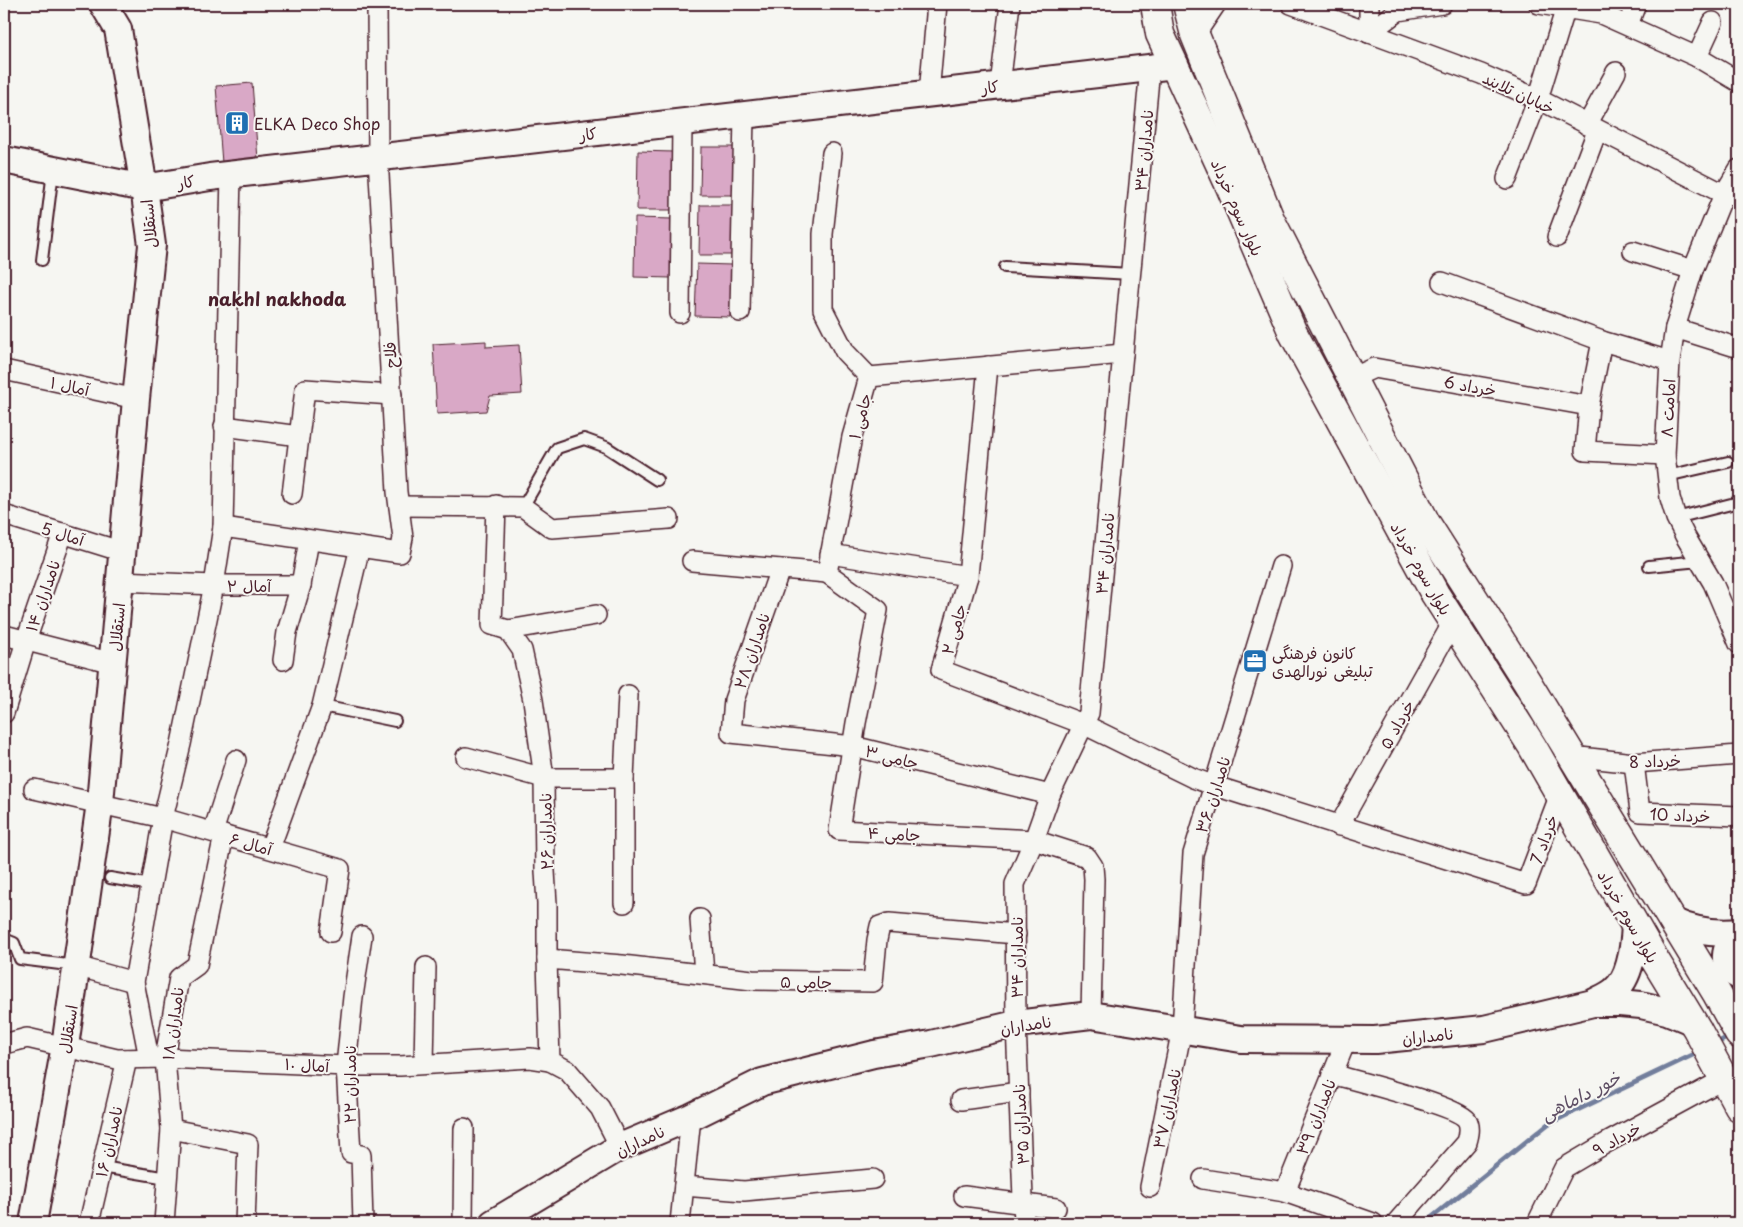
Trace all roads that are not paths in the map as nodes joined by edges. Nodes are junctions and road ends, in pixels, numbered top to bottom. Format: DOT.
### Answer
graph roads {
  1 [pos="103,4"];
  2 [pos="124,4"];
  3 [pos="377,4"];
  4 [pos="937,4"];
  5 [pos="1010,4"];
  6 [pos="1155,4"];
  7 [pos="1187,4"];
  8 [pos="1216,4"];
  9 [pos="1292,4"];
  10 [pos="1369,4"];
  11 [pos="1442,4"];
  12 [pos="1539,4"];
  13 [pos="1636,4"];
  14 [pos="1567,6"];
  15 [pos="1713,22"];
  16 [pos="1628,25"];
  17 [pos="118,29"];
  18 [pos="1369,33"];
  19 [pos="1195,35"];
  20 [pos="1697,57"];
  21 [pos="1162,67"];
  22 [pos="1616,72"];
  23 [pos="1739,82"];
  24 [pos="1000,85"];
  25 [pos="929,94"];
  26 [pos="1538,99"];
  27 [pos="744,115"];
  28 [pos="682,122"];
  29 [pos="1592,128"];
  30 [pos="832,153"];
  31 [pos="378,157"];
  32 [pos="4,160"];
  33 [pos="1739,169"];
  34 [pos="53,170"];
  35 [pos="232,174"];
  36 [pos="1507,179"];
  37 [pos="144,188"];
  38 [pos="1732,194"];
  39 [pos="1557,237"];
  40 [pos="1633,251"];
  41 [pos="42,260"];
  42 [pos="1005,267"];
  43 [pos="1693,270"];
  44 [pos="1131,274"];
  45 [pos="1442,282"];
  46 [pos="740,312"];
  47 [pos="680,313"];
  48 [pos="1675,328"];
  49 [pos="1602,341"];
  50 [pos="1739,348"];
  51 [pos="1123,354"];
  52 [pos="1670,361"];
  53 [pos="988,366"];
  54 [pos="4,370"];
  55 [pos="869,378"];
  56 [pos="1352,378"];
  57 [pos="392,394"];
  58 [pos="136,399"];
  59 [pos="1589,406"];
  60 [pos="224,426"];
  61 [pos="299,436"];
  62 [pos="1665,454"];
  63 [pos="1728,462"];
  64 [pos="1667,476"];
  65 [pos="657,480"];
  66 [pos="292,494"];
  67 [pos="1739,502"];
  68 [pos="496,505"];
  69 [pos="399,506"];
  70 [pos="523,506"];
  71 [pos="4,515"];
  72 [pos="1676,518"];
  73 [pos="669,519"];
  74 [pos="223,527"];
  75 [pos="63,533"];
  76 [pos="309,540"];
  77 [pos="360,547"];
  78 [pos="123,552"];
  79 [pos="692,561"];
  80 [pos="1699,561"];
  81 [pos="828,563"];
  82 [pos="1281,566"];
  83 [pos="1649,566"];
  84 [pos="780,569"];
  85 [pos="968,576"];
  86 [pos="120,581"];
  87 [pos="214,585"];
  88 [pos="301,585"];
  89 [pos="596,615"];
  90 [pos="1453,622"];
  91 [pos="508,630"];
  92 [pos="4,635"];
  93 [pos="26,641"];
  94 [pos="1739,644"];
  95 [pos="283,660"];
  96 [pos="113,663"];
  97 [pos="1527,682"];
  98 [pos="1499,694"];
  99 [pos="628,696"];
  100 [pos="322,706"];
  101 [pos="4,714"];
  102 [pos="395,721"];
  103 [pos="1083,724"];
  104 [pos="731,733"];
  105 [pos="853,746"];
  106 [pos="1739,755"];
  107 [pos="1571,756"];
  108 [pos="466,757"];
  109 [pos="236,760"];
  110 [pos="1634,763"];
  111 [pos="544,778"];
  112 [pos="624,778"];
  113 [pos="1215,786"];
  114 [pos="34,789"];
  115 [pos="1560,794"];
  116 [pos="1050,795"];
  117 [pos="100,803"];
  118 [pos="1739,816"];
  119 [pos="163,818"];
  120 [pos="1340,826"];
  121 [pos="218,833"];
  122 [pos="1034,840"];
  123 [pos="270,848"];
  124 [pos="110,878"];
  125 [pos="151,885"];
  126 [pos="624,903"];
  127 [pos="700,919"];
  128 [pos="1672,921"];
  129 [pos="1635,925"];
  130 [pos="331,932"];
  131 [pos="1739,932"];
  132 [pos="1016,934"];
  133 [pos="362,936"];
  134 [pos="1739,936"];
  135 [pos="4,939"];
  136 [pos="546,959"];
  137 [pos="76,966"];
  138 [pos="426,967"];
  139 [pos="704,974"];
  140 [pos="1739,976"];
  141 [pos="134,982"];
  142 [pos="1593,1004"];
  143 [pos="1730,1007"];
  144 [pos="1091,1015"];
  145 [pos="1016,1024"];
  146 [pos="1694,1025"];
  147 [pos="1182,1029"];
  148 [pos="1346,1040"];
  149 [pos="4,1045"];
  150 [pos="65,1046"];
  151 [pos="157,1058"];
  152 [pos="127,1059"];
  153 [pos="550,1061"];
  154 [pos="424,1064"];
  155 [pos="346,1066"];
  156 [pos="1332,1074"];
  157 [pos="1721,1074"];
  158 [pos="1018,1092"];
  159 [pos="961,1100"];
  160 [pos="1739,1107"];
  161 [pos="691,1117"];
  162 [pos="464,1128"];
  163 [pos="171,1129"];
  164 [pos="620,1147"];
  165 [pos="102,1167"];
  166 [pos="167,1178"];
  167 [pos="873,1179"];
  168 [pos="1203,1179"];
  169 [pos="684,1186"];
  170 [pos="1150,1187"];
  171 [pos="1284,1192"];
  172 [pos="964,1196"];
  173 [pos="1023,1202"];
  174 [pos="1056,1208"];
  175 [pos="517,1216"];
  176 [pos="32,1223"];
  177 [pos="90,1223"];
  178 [pos="164,1223"];
  179 [pos="245,1223"];
  180 [pos="363,1223"];
  181 [pos="463,1223"];
  182 [pos="493,1223"];
  183 [pos="680,1223"];
  184 [pos="1024,1223"];
  185 [pos="1374,1223"];
  186 [pos="1396,1223"];
  187 [pos="1537,1223"];
  1 -- 17 [label="street, استقلال"];
  2 -- 17 [label="street, استقلال"];
  3 -- 31 [label="street, فلاح"];
  4 -- 25 [label="street"];
  5 -- 24 [label="street"];
  6 -- 21 [label="main road, بلوار سوم خرداد"];
  7 -- 19 [label="main road, بلوار سوم خرداد"];
  8 -- 19 [label="street"];
  9 -- 18 [label="street, خیابان تلابند"];
  10 -- 18 [label="street"];
  11 -- 18 [label="street"];
  12 -- 14 [label="street"];
  13 -- 16 [label="street"];
  14 -- 16 [label="street"];
  14 -- 26 [label="street"];
  15 -- 20 [label="street"];
  16 -- 20 [label="street"];
  17 -- 37 [label="street, استقلال"];
  18 -- 26 [label="street, خیابان تلابند"];
  19 -- 56 [label="main road, بلوار سوم خرداد"];
  20 -- 23 [label="street"];
  21 -- 24 [label="street, کار"];
  21 -- 44 [label="street, نامداران ۳۴"];
  21 -- 90 [label="main road, بلوار سوم خرداد"];
  22 -- 29 [label="street"];
  24 -- 25 [label="street, کار"];
  25 -- 27 [label="street, کار"];
  26 -- 29 [label="street, خیابان تلابند"];
  26 -- 36 [label="street"];
  27 -- 28 [label="street, کار"];
  27 -- 46 [label="street"];
  28 -- 31 [label="street, کار"];
  28 -- 47 [label="street"];
  29 -- 38 [label="street, خیابان تلابند"];
  29 -- 39 [label="street"];
  30 -- 55 [label="street"];
  31 -- 35 [label="street, کار"];
  31 -- 57 [label="street, فلاح"];
  32 -- 34 [label="street, کار"];
  33 -- 38 [label="street, امامت ۸"];
  34 -- 37 [label="street, کار"];
  34 -- 41 [label="lane"];
  35 -- 37 [label="street, کار"];
  35 -- 60 [label="street"];
  37 -- 58 [label="street, استقلال"];
  38 -- 43 [label="street, امامت ۸"];
  40 -- 43 [label="street"];
  42 -- 44 [label="lane"];
  43 -- 48 [label="street, امامت ۸"];
  44 -- 51 [label="street, نامداران ۳۴"];
  45 -- 49 [label="street"];
  48 -- 50 [label="street"];
  48 -- 52 [label="street, امامت ۸"];
  49 -- 52 [label="street"];
  49 -- 59 [label="street"];
  51 -- 53 [label="street, جامی ۱"];
  51 -- 103 [label="street, نامداران ۳۴"];
  52 -- 62 [label="street, امامت ۸"];
  53 -- 55 [label="street, جامی ۱"];
  53 -- 85 [label="street"];
  54 -- 58 [label="street, آمال ۱"];
  55 -- 81 [label="street, جامی ۱"];
  56 -- 59 [label="street, خرداد 6"];
  56 -- 97 [label="main road, بلوار سوم خرداد"];
  57 -- 61 [label="street"];
  57 -- 69 [label="street, فلاح"];
  58 -- 78 [label="street, استقلال"];
  59 -- 62 [label="street"];
  60 -- 61 [label="street"];
  60 -- 74 [label="street"];
  61 -- 66 [label="street"];
  62 -- 64 [label="street, امامت ۸"];
  63 -- 64 [label="lane"];
  64 -- 72 [label="street, امامت ۸"];
  65 -- 70 [label="lane"];
  67 -- 72 [label="lane"];
  68 -- 69 [label="street"];
  68 -- 70 [label="street"];
  68 -- 91 [label="street, نامداران ۲۶"];
  69 -- 77 [label="street, فلاح"];
  70 -- 73 [label="street"];
  71 -- 75 [label="street, آمال 5"];
  72 -- 80 [label="street, امامت ۸"];
  74 -- 76 [label="street"];
  74 -- 87 [label="street"];
  75 -- 78 [label="street, آمال 5"];
  75 -- 93 [label="street, نامداران ۱۴"];
  76 -- 77 [label="street"];
  76 -- 88 [label="street"];
  77 -- 100 [label="street"];
  78 -- 86 [label="street, استقلال"];
  79 -- 84 [label="street"];
  80 -- 83 [label="lane"];
  80 -- 94 [label="street, امامت ۸"];
  81 -- 84 [label="street"];
  81 -- 85 [label="street"];
  81 -- 105 [label="street"];
  82 -- 113 [label="street, نامداران ۳۶"];
  84 -- 104 [label="street, نامداران ۲۸"];
  85 -- 103 [label="street, جامی ۲"];
  86 -- 87 [label="street, آمال ۲"];
  86 -- 96 [label="street, استقلال"];
  87 -- 88 [label="street, آمال ۲"];
  87 -- 119 [label="street"];
  88 -- 95 [label="street"];
  89 -- 91 [label="street"];
  90 -- 98 [label="main road, بلوار سوم خرداد"];
  90 -- 120 [label="street, خرداد ۵"];
  91 -- 111 [label="street, نامداران ۲۶"];
  92 -- 93 [label="street"];
  93 -- 96 [label="street"];
  93 -- 101 [label="street, نامداران ۱۴"];
  96 -- 117 [label="street, استقلال"];
  97 -- 98 [label="main road"];
  97 -- 107 [label="main road, بلوار سوم خرداد"];
  98 -- 115 [label="main road, بلوار سوم خرداد"];
  99 -- 112 [label="street"];
  100 -- 102 [label="lane"];
  100 -- 123 [label="street"];
  103 -- 113 [label="street"];
  103 -- 116 [label="street, نامداران ۳۴"];
  104 -- 105 [label="street, جامی ۳"];
  105 -- 116 [label="street, جامی ۳"];
  105 -- 122 [label="street, جامی ۴"];
  106 -- 110 [label="street, خرداد 8"];
  107 -- 110 [label="street, خرداد 8"];
  107 -- 128 [label="main road, بلوار سوم خرداد"];
  108 -- 111 [label="street"];
  109 -- 121 [label="street, نامداران ۱۸"];
  110 -- 118 [label="street, خرداد 10"];
  111 -- 112 [label="street"];
  111 -- 136 [label="street, نامداران ۲۶"];
  112 -- 126 [label="street"];
  113 -- 120 [label="street"];
  113 -- 147 [label="street, نامداران ۳۶"];
  114 -- 117 [label="street"];
  115 -- 120 [label="street, خرداد 7"];
  115 -- 129 [label="main road, بلوار سوم خرداد"];
  116 -- 122 [label="street, نامداران ۳۴"];
  117 -- 119 [label="street, آمال ۶"];
  117 -- 137 [label="street, استقلال"];
  119 -- 121 [label="street, آمال ۶"];
  119 -- 125 [label="street"];
  121 -- 123 [label="street, آمال ۶"];
  121 -- 151 [label="street, نامداران ۱۸"];
  122 -- 132 [label="street, نامداران ۳۴"];
  122 -- 144 [label="street"];
  123 -- 130 [label="street, آمال ۶"];
  124 -- 125 [label="lane"];
  125 -- 141 [label="street"];
  127 -- 139 [label="street"];
  128 -- 131 [label="street"];
  128 -- 143 [label="main road, بلوار سوم خرداد"];
  129 -- 142 [label="street, نامداران"];
  129 -- 146 [label="main road, بلوار سوم خرداد"];
  132 -- 139 [label="street, جامی ۵"];
  132 -- 145 [label="street, نامداران ۳۴"];
  133 -- 155 [label="street, نامداران ۲۲"];
  134 -- 140 [label="street"];
  135 -- 137 [label="lane"];
  136 -- 139 [label="street, جامی ۵"];
  136 -- 153 [label="street, نامداران ۲۶"];
  137 -- 141 [label="street"];
  137 -- 150 [label="street, استقلال"];
  138 -- 154 [label="street"];
  141 -- 151 [label="street"];
  142 -- 146 [label="street, نامداران"];
  142 -- 148 [label="street, نامداران"];
  144 -- 145 [label="street, نامداران"];
  144 -- 147 [label="street, نامداران"];
  145 -- 158 [label="street, نامداران ۳۵"];
  145 -- 161 [label="street, نامداران"];
  146 -- 157 [label="main road, بلوار سوم خرداد"];
  147 -- 148 [label="street, نامداران"];
  147 -- 170 [label="street, نامداران ۳۷"];
  148 -- 156 [label="street, نامداران ۳۹"];
  149 -- 150 [label="street, آمال ۱۰"];
  150 -- 152 [label="street, آمال ۱۰"];
  150 -- 176 [label="street, استقلال"];
  151 -- 152 [label="street, آمال ۱۰"];
  151 -- 155 [label="street, آمال ۱۰"];
  151 -- 163 [label="street, نامداران ۱۸"];
  152 -- 165 [label="street, نامداران ۱۶"];
  153 -- 154 [label="street, آمال ۱۰"];
  153 -- 164 [label="street"];
  154 -- 155 [label="street, آمال ۱۰"];
  155 -- 180 [label="street, نامداران ۲۲"];
  156 -- 171 [label="street, نامداران ۳۹"];
  156 -- 186 [label="street"];
  157 -- 160 [label="main road, بلوار سوم خرداد"];
  157 -- 187 [label="street, خرداد ۹"];
  158 -- 159 [label="street"];
  158 -- 173 [label="street, نامداران ۳۵"];
  161 -- 164 [label="street, نامداران"];
  161 -- 169 [label="street"];
  162 -- 181 [label="street"];
  163 -- 166 [label="street, نامداران ۱۸"];
  163 -- 179 [label="street"];
  164 -- 175 [label="street, نامداران"];
  165 -- 166 [label="lane"];
  165 -- 177 [label="street, نامداران ۱۶"];
  166 -- 178 [label="street, نامداران ۱۸"];
  167 -- 169 [label="street"];
  168 -- 171 [label="street"];
  169 -- 183 [label="street"];
  171 -- 185 [label="street"];
  172 -- 173 [label="street"];
  173 -- 174 [label="street"];
  173 -- 184 [label="street, نامداران ۳۵"];
  175 -- 182 [label="street, نامداران"];
}
